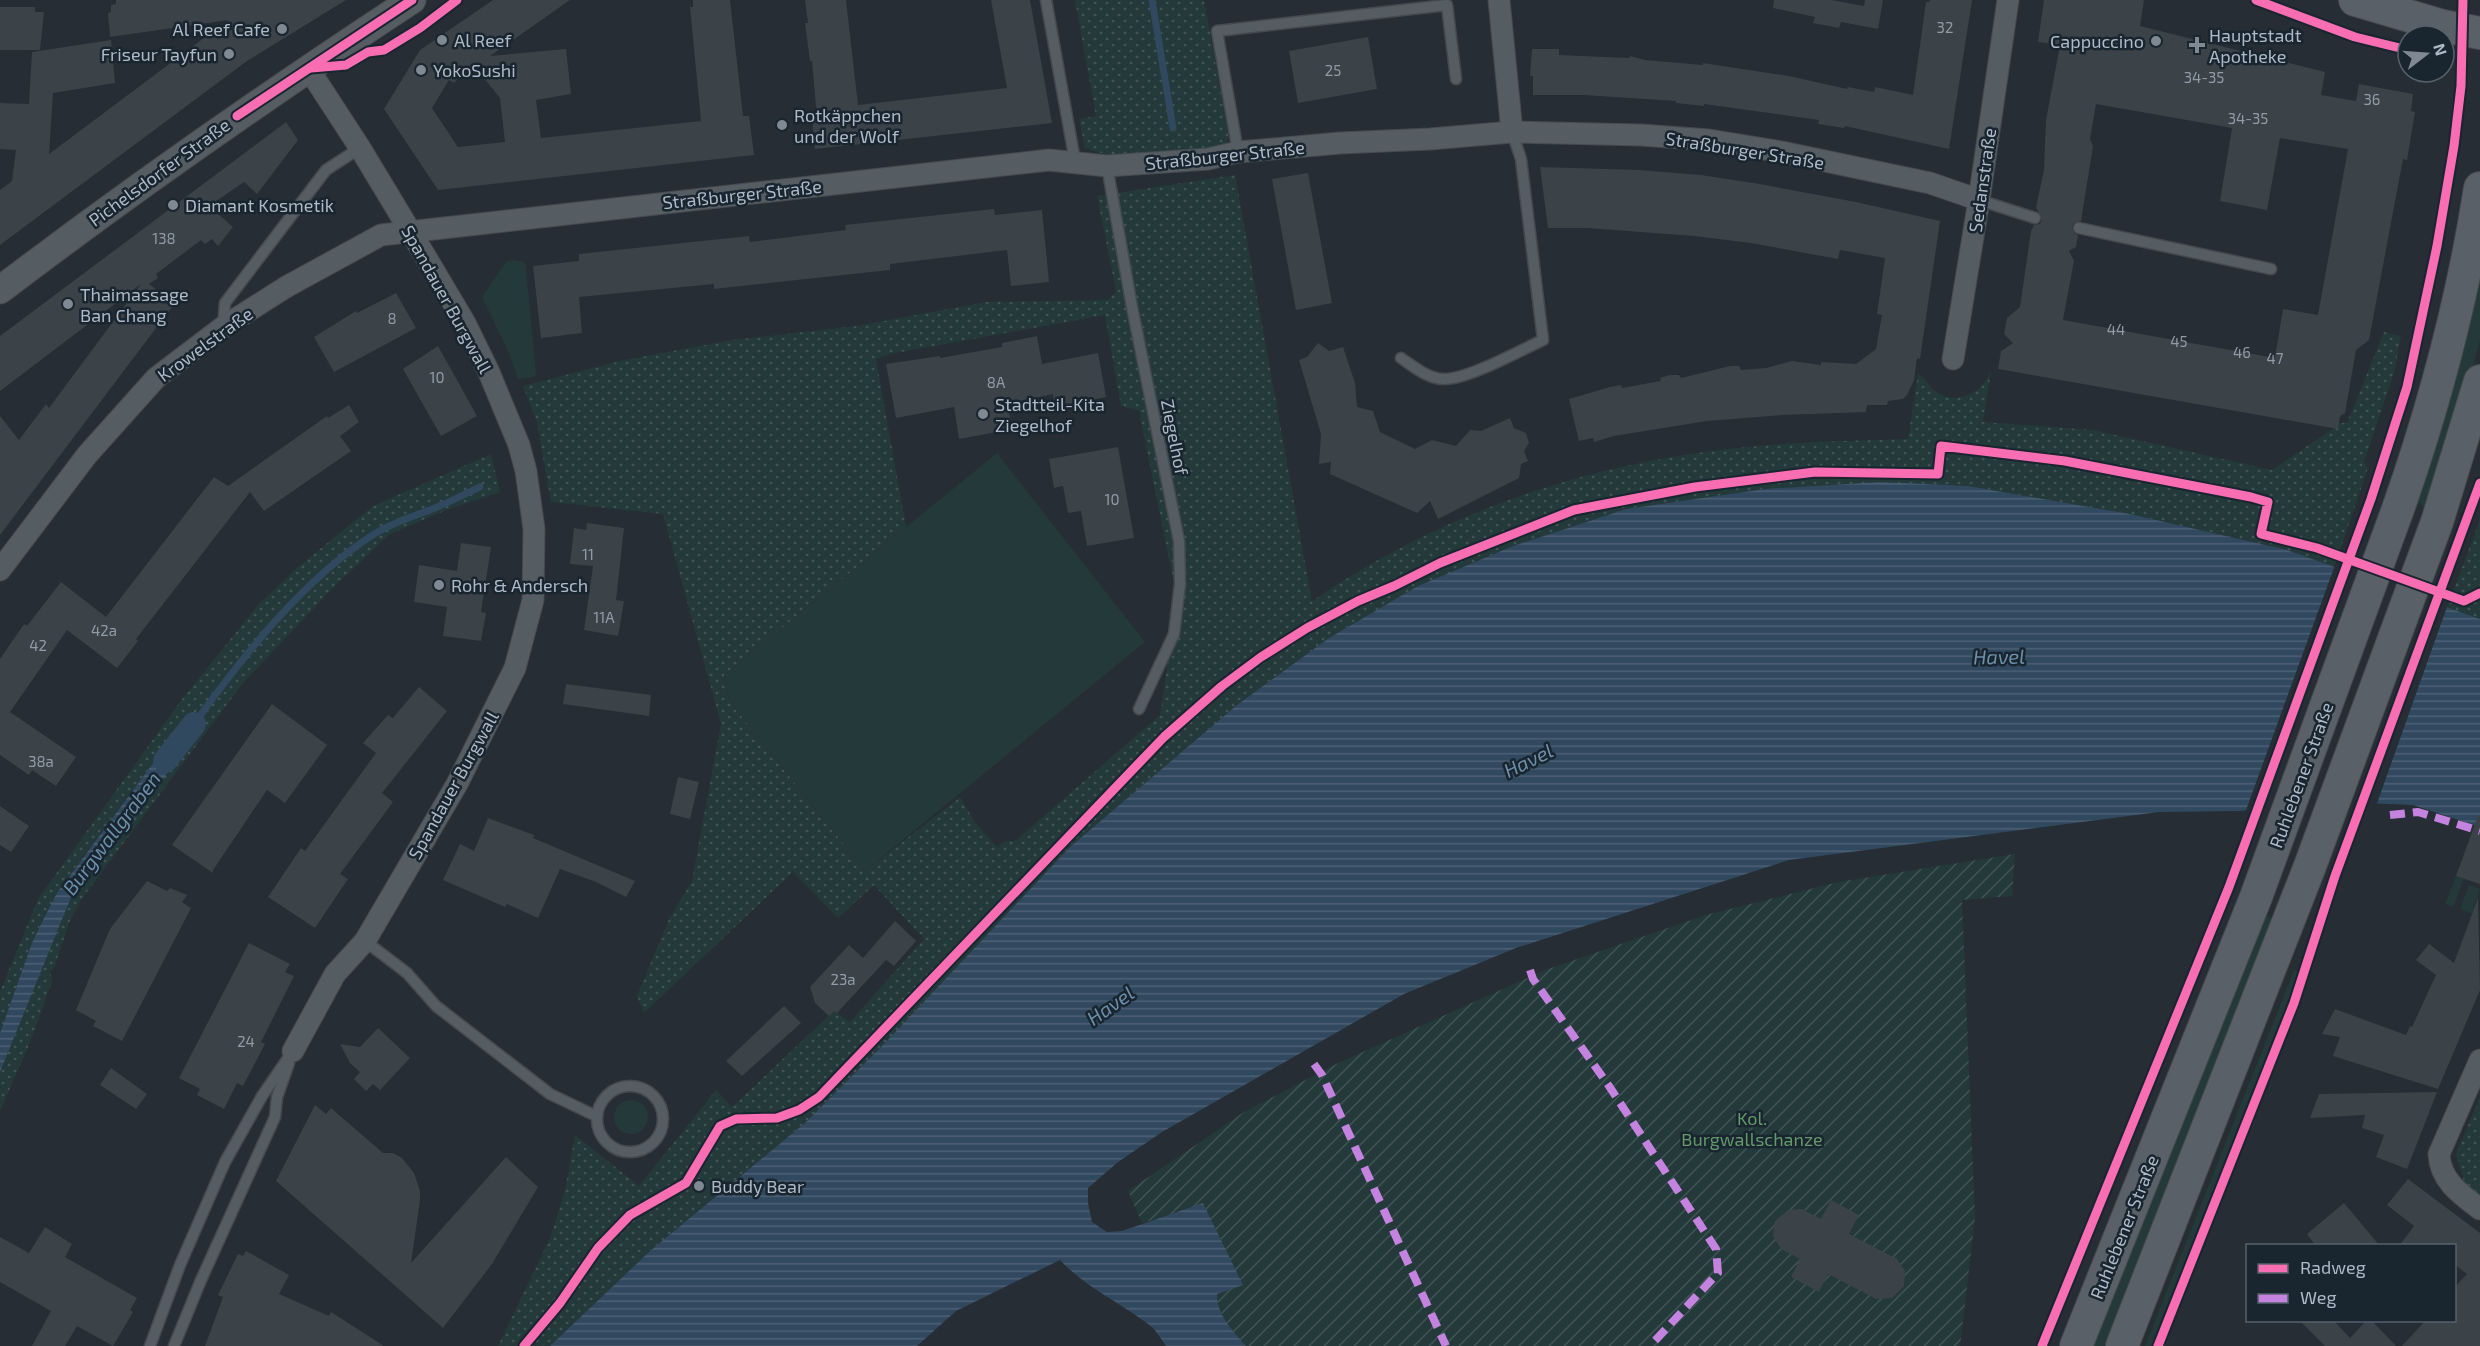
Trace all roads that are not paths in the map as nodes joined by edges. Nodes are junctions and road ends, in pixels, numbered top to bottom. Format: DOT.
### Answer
graph roads {
  1 [pos="412,0"];
  2 [pos="1046,0"];
  3 [pos="1498,0"];
  4 [pos="2008,0"];
  5 [pos="2355,0"];
  6 [pos="2480,33"];
  7 [pos="308,68"];
  8 [pos="1456,79"];
  9 [pos="1512,132"];
  10 [pos="360,148"];
  11 [pos="1238,152"];
  12 [pos="1076,161"];
  13 [pos="1107,166"];
  14 [pos="2480,188"];
  15 [pos="1979,200"];
  16 [pos="2035,218"];
  17 [pos="2079,228"];
  18 [pos="409,231"];
  19 [pos="2271,269"];
  20 [pos="0,290"];
  21 [pos="223,327"];
  22 [pos="1401,358"];
  23 [pos="1953,359"];
  24 [pos="2480,381"];
  25 [pos="0,570"];
  26 [pos="1139,709"];
  27 [pos="365,941"];
  28 [pos="292,1052"];
  29 [pos="2480,1060"];
  30 [pos="596,1116"];
  31 [pos="2480,1209"];
  32 [pos="150,1346"];
  33 [pos="174,1346"];
  34 [pos="2076,1346"];
  35 [pos="2122,1346"];
  1 -- 7 [label="street, Pichelsdorfer Straße"];
  2 -- 12 [label="lane"];
  3 -- 9 [label="street"];
  4 -- 15 [label="street, Sedanstraße"];
  5 -- 6 [label="main road"];
  7 -- 10 [label="street, Spandauer Burgwall"];
  7 -- 20 [label="street, Pichelsdorfer Straße"];
  8 -- 11 [label="lane"];
  9 -- 11 [label="street, Straßburger Straße"];
  9 -- 15 [label="street, Straßburger Straße"];
  9 -- 22 [label="lane"];
  10 -- 18 [label="street, Spandauer Burgwall"];
  10 -- 21 [label="lane"];
  11 -- 13 [label="street, Straßburger Straße"];
  12 -- 13 [label="street, Straßburger Straße"];
  12 -- 18 [label="street, Straßburger Straße"];
  13 -- 26 [label="lane, Ziegelhof"];
  14 -- 34 [label="main road, Ruhlebener Straße"];
  15 -- 16 [label="lane, Straßburger Straße"];
  15 -- 23 [label="street, Sedanstraße"];
  17 -- 19 [label="lane"];
  18 -- 21 [label="street, Krowelstraße"];
  18 -- 27 [label="street, Spandauer Burgwall"];
  21 -- 25 [label="street, Krowelstraße"];
  24 -- 35 [label="main road"];
  27 -- 28 [label="street, Spandauer Burgwall"];
  27 -- 30 [label="lane"];
  28 -- 32 [label="lane"];
  28 -- 33 [label="lane"];
  29 -- 31 [label="street"];
  30 -- 30 [label="lane"];
}
